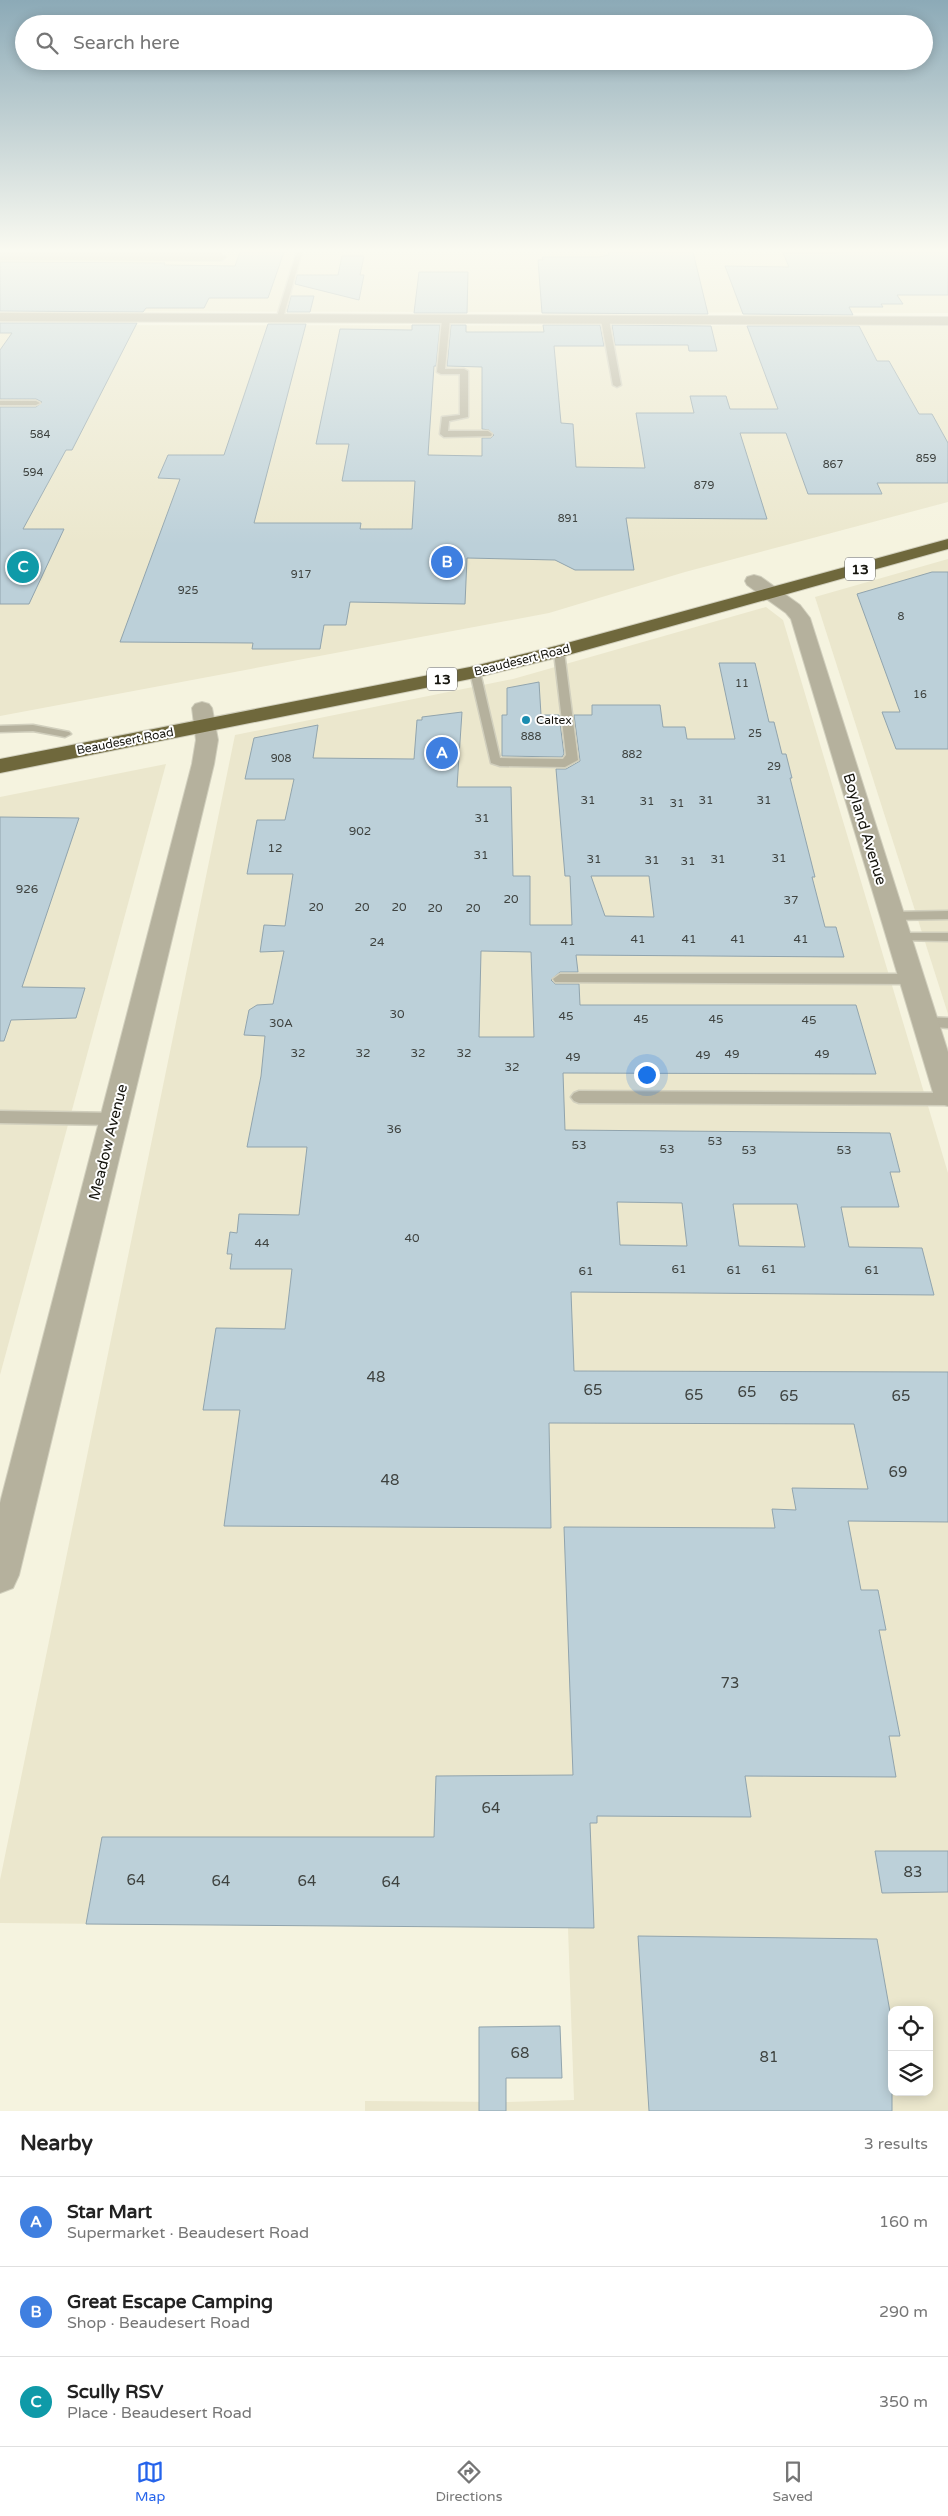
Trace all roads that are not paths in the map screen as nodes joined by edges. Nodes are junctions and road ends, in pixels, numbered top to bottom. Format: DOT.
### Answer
graph roads {
  1 [pos="444,348"];
  2 [pos="610,348"];
  3 [pos="617,385"];
  4 [pos="0,403"];
  5 [pos="36,403"];
  6 [pos="488,434"];
  7 [pos="948,528"];
  8 [pos="948,544"];
  9 [pos="763,587"];
  10 [pos="559,652"];
  11 [pos="475,672"];
  12 [pos="204,717"];
  13 [pos="0,729"];
  14 [pos="65,734"];
  15 [pos="0,746"];
  16 [pos="0,766"];
  17 [pos="948,915"];
  18 [pos="895,926"];
  19 [pos="948,937"];
  20 [pos="560,979"];
  21 [pos="911,979"];
  22 [pos="925,1022"];
  23 [pos="948,1023"];
  24 [pos="943,1062"];
  25 [pos="579,1097"];
  26 [pos="948,1098"];
  27 [pos="0,1117"];
  28 [pos="114,1118"];
  29 [pos="0,1575"];
  1 -- 6 [label="lane"];
  2 -- 3 [label="lane"];
  4 -- 5 [label="lane"];
  7 -- 9 [label="highway, Beaudesert Road / 13"];
  8 -- 9 [label="highway, Beaudesert Road / 13"];
  9 -- 10 [label="highway, Beaudesert Road / 13"];
  9 -- 12 [label="highway, Beaudesert Road / 13"];
  9 -- 18 [label="street, Boyland Avenue"];
  10 -- 11 [label="highway, Beaudesert Road / 13"];
  10 -- 11 [label="lane"];
  11 -- 12 [label="highway, Beaudesert Road / 13"];
  12 -- 14 [label="highway, Beaudesert Road / 13"];
  12 -- 16 [label="highway, Beaudesert Road / 13"];
  12 -- 28 [label="street, Meadow Avenue"];
  13 -- 14 [label="lane"];
  14 -- 15 [label="highway, Beaudesert Road / 13"];
  17 -- 18 [label="lane"];
  18 -- 19 [label="lane"];
  18 -- 21 [label="street, Boyland Avenue"];
  20 -- 21 [label="lane"];
  21 -- 22 [label="street, Boyland Avenue"];
  22 -- 23 [label="lane"];
  22 -- 24 [label="street, Boyland Avenue"];
  24 -- 26 [label="street, Boyland Avenue"];
  25 -- 26 [label="lane"];
  27 -- 28 [label="lane"];
  28 -- 29 [label="street, Meadow Avenue"];
}
